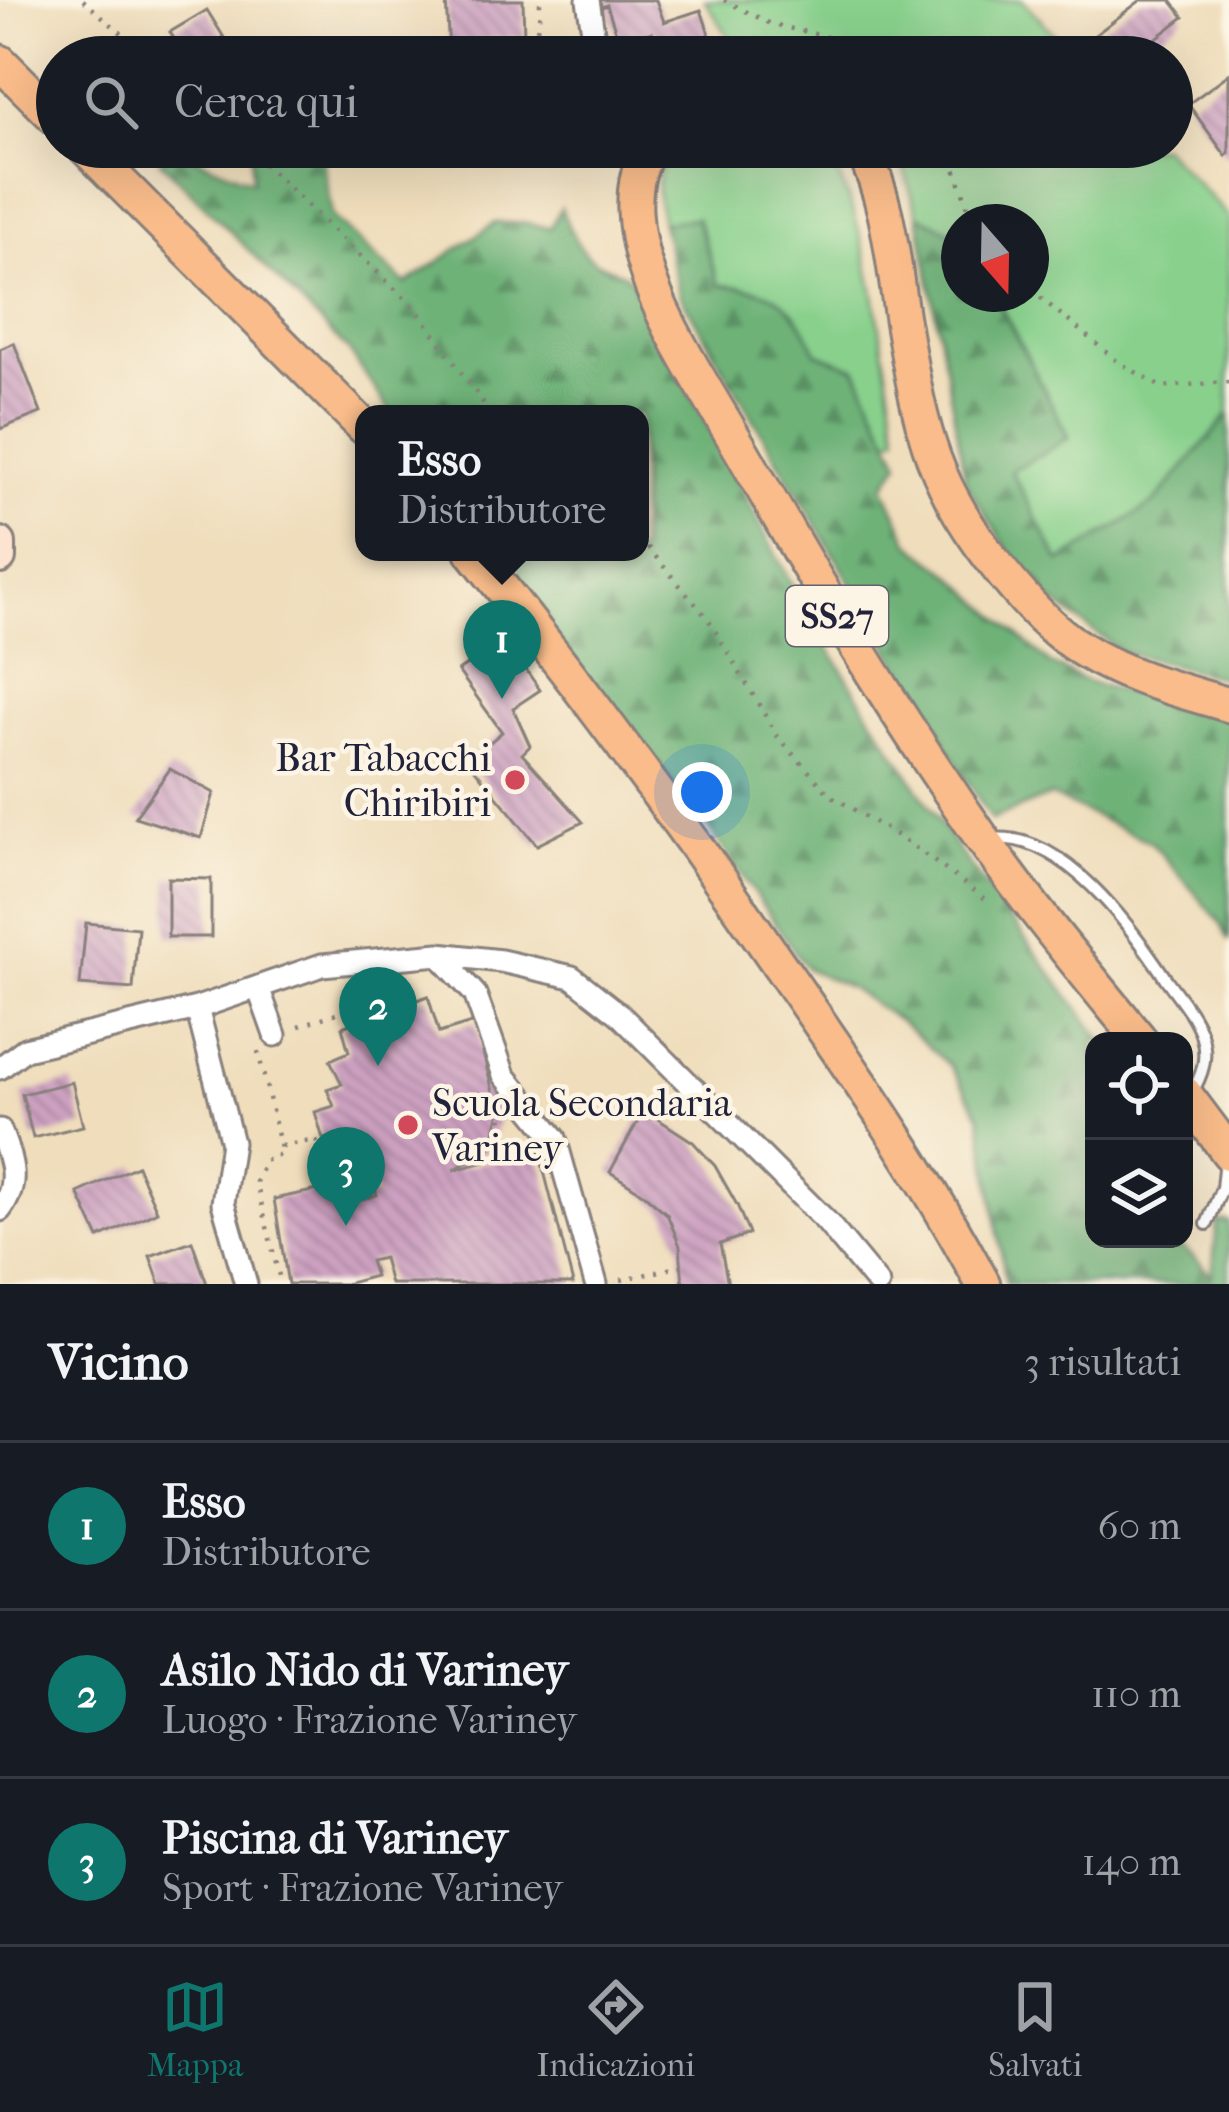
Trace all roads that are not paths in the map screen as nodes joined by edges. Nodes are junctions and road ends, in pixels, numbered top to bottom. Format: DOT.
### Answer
graph roads {
  1 [pos="588,0"];
  2 [pos="594,36"];
  3 [pos="0,62"];
  4 [pos="36,98"];
  5 [pos="106,168"];
  6 [pos="639,168"];
  7 [pos="869,168"];
  8 [pos="355,418"];
  9 [pos="0,543"];
  10 [pos="0,558"];
  11 [pos="479,561"];
  12 [pos="1226,703"];
  13 [pos="983,840"];
  14 [pos="439,955"];
  15 [pos="258,987"];
  16 [pos="197,1008"];
  17 [pos="1134,1032"];
  18 [pos="265,1038"];
  19 [pos="0,1067"];
  20 [pos="1193,1087"];
  21 [pos="1193,1105"];
  22 [pos="0,1130"];
  23 [pos="1228,1151"];
  24 [pos="0,1210"];
  25 [pos="1207,1224"];
  26 [pos="246,1284"];
  27 [pos="600,1284"];
  28 [pos="878,1284"];
  29 [pos="983,1284"];
  1 -- 2 [label="street"];
  3 -- 4 [label="main road"];
  5 -- 8 [label="main road"];
  6 -- 13 [label="main road, SS27"];
  7 -- 12 [label="main road"];
  9 -- 10 [label="main road"];
  11 -- 29 [label="main road"];
  13 -- 17 [label="main road, SS27"];
  13 -- 20 [label="lane"];
  14 -- 15 [label="street"];
  14 -- 27 [label="street"];
  14 -- 28 [label="street"];
  15 -- 16 [label="street"];
  15 -- 18 [label="street"];
  16 -- 19 [label="street"];
  16 -- 26 [label="street"];
  21 -- 23 [label="main road"];
  22 -- 24 [label="street"];
  23 -- 25 [label="lane"];
}
